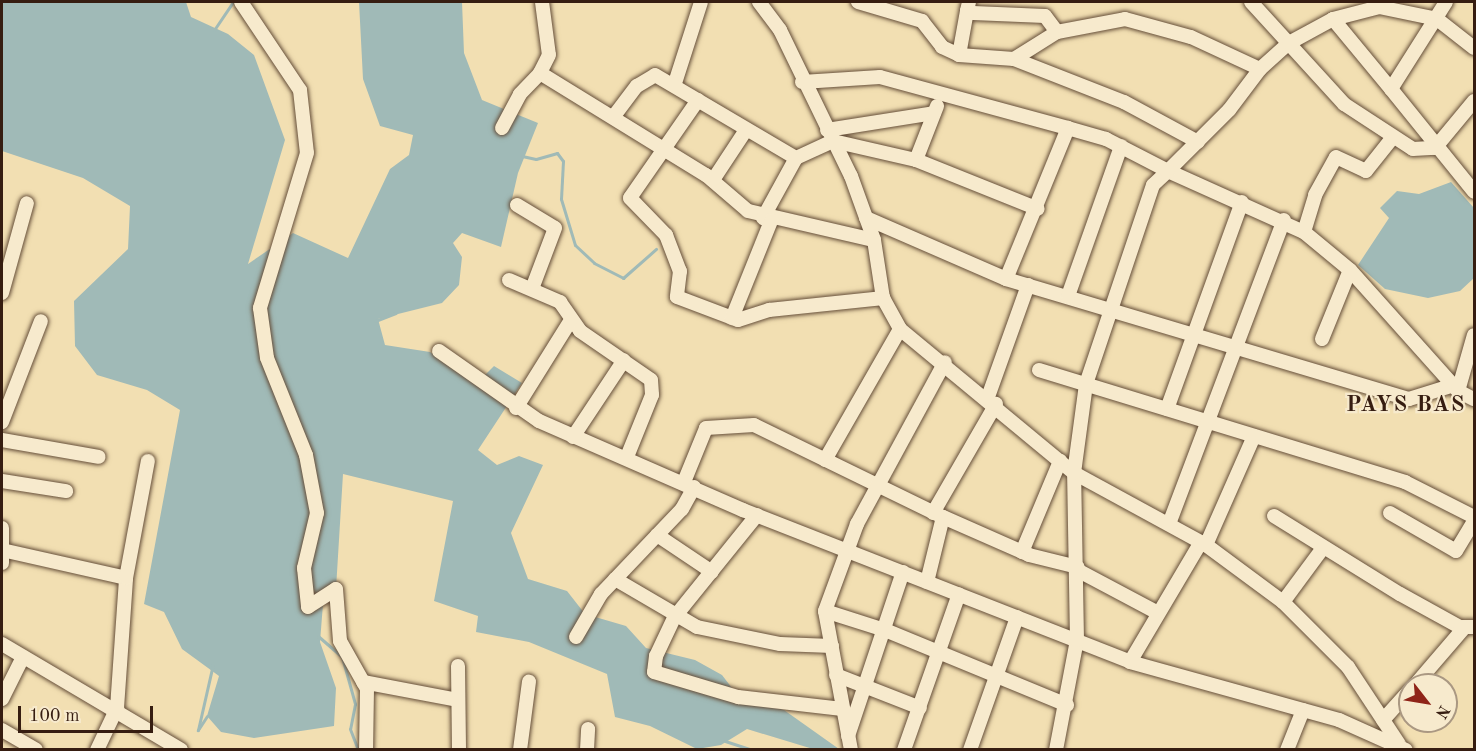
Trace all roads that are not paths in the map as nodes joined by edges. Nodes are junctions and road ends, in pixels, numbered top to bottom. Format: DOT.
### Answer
graph roads {
  1 [pos="240,2"];
  2 [pos="542,2"];
  3 [pos="701,2"];
  4 [pos="858,2"];
  5 [pos="1251,2"];
  6 [pos="1446,2"];
  7 [pos="763,3"];
  8 [pos="968,6"];
  9 [pos="1350,7"];
  10 [pos="1333,19"];
  11 [pos="1437,20"];
  12 [pos="1057,32"];
  13 [pos="1289,43"];
  14 [pos="1474,48"];
  15 [pos="959,56"];
  16 [pos="1014,59"];
  17 [pos="1260,69"];
  18 [pos="540,73"];
  19 [pos="802,82"];
  20 [pos="675,83"];
  21 [pos="1391,89"];
  22 [pos="942,92"];
  23 [pos="698,100"];
  24 [pos="1472,110"];
  25 [pos="934,112"];
  26 [pos="614,116"];
  27 [pos="502,128"];
  28 [pos="1068,128"];
  29 [pos="746,130"];
  30 [pos="830,136"];
  31 [pos="1393,137"];
  32 [pos="1198,142"];
  33 [pos="1121,146"];
  34 [pos="663,148"];
  35 [pos="1435,148"];
  36 [pos="796,158"];
  37 [pos="916,160"];
  38 [pos="1168,171"];
  39 [pos="713,180"];
  40 [pos="1474,192"];
  41 [pos="1242,202"];
  42 [pos="27,203"];
  43 [pos="517,205"];
  44 [pos="1038,209"];
  45 [pos="866,218"];
  46 [pos="767,219"];
  47 [pos="1284,219"];
  48 [pos="1304,232"];
  49 [pos="874,240"];
  50 [pos="1350,270"];
  51 [pos="1006,279"];
  52 [pos="509,280"];
  53 [pos="1028,285"];
  54 [pos="3,288"];
  55 [pos="532,289"];
  56 [pos="1068,296"];
  57 [pos="883,298"];
  58 [pos="1108,308"];
  59 [pos="732,318"];
  60 [pos="571,320"];
  61 [pos="41,321"];
  62 [pos="900,328"];
  63 [pos="1194,333"];
  64 [pos="1474,335"];
  65 [pos="1322,339"];
  66 [pos="1235,345"];
  67 [pos="439,351"];
  68 [pos="624,360"];
  69 [pos="945,362"];
  70 [pos="1039,370"];
  71 [pos="1086,384"];
  72 [pos="1456,388"];
  73 [pos="1474,399"];
  74 [pos="992,401"];
  75 [pos="516,408"];
  76 [pos="1167,409"];
  77 [pos="1208,420"];
  78 [pos="2,422"];
  79 [pos="1254,436"];
  80 [pos="573,437"];
  81 [pos="2,440"];
  82 [pos="99,457"];
  83 [pos="627,457"];
  84 [pos="825,460"];
  85 [pos="148,461"];
  86 [pos="1060,461"];
  87 [pos="1074,473"];
  88 [pos="2,481"];
  89 [pos="689,484"];
  90 [pos="878,487"];
  91 [pos="66,491"];
  92 [pos="1390,513"];
  93 [pos="757,515"];
  94 [pos="938,515"];
  95 [pos="1274,516"];
  96 [pos="1474,519"];
  97 [pos="1169,524"];
  98 [pos="2,528"];
  99 [pos="657,535"];
  100 [pos="1203,543"];
  101 [pos="1323,548"];
  102 [pos="847,550"];
  103 [pos="2,551"];
  104 [pos="1023,552"];
  105 [pos="2,563"];
  106 [pos="1079,569"];
  107 [pos="712,572"];
  108 [pos="903,572"];
  109 [pos="126,578"];
  110 [pos="615,579"];
  111 [pos="927,582"];
  112 [pos="959,594"];
  113 [pos="1283,602"];
  114 [pos="825,611"];
  115 [pos="1158,613"];
  116 [pos="1017,617"];
  117 [pos="674,618"];
  118 [pos="1469,628"];
  119 [pos="885,630"];
  120 [pos="576,637"];
  121 [pos="1077,640"];
  122 [pos="2,644"];
  123 [pos="832,646"];
  124 [pos="940,654"];
  125 [pos="23,657"];
  126 [pos="1130,662"];
  127 [pos="458,666"];
  128 [pos="1426,673"];
  129 [pos="836,675"];
  130 [pos="997,677"];
  131 [pos="363,682"];
  132 [pos="529,682"];
  133 [pos="866,686"];
  134 [pos="2,699"];
  135 [pos="457,700"];
  136 [pos="1398,703"];
  137 [pos="1067,705"];
  138 [pos="117,708"];
  139 [pos="920,708"];
  140 [pos="842,709"];
  141 [pos="1303,710"];
  142 [pos="1383,720"];
  143 [pos="588,729"];
  144 [pos="2,730"];
  145 [pos="851,746"];
  146 [pos="1403,747"];
  147 [pos="367,749"];
  148 [pos="522,749"];
  149 [pos="36,750"];
  150 [pos="97,750"];
  151 [pos="181,750"];
  152 [pos="459,750"];
  153 [pos="587,750"];
  154 [pos="904,750"];
  155 [pos="970,750"];
  156 [pos="1056,750"];
  157 [pos="1287,750"];
  1 -- 131 [label="street"];
  2 -- 18 [label="street"];
  3 -- 20 [label="street"];
  4 -- 15 [label="street"];
  5 -- 13 [label="street"];
  6 -- 11 [label="street"];
  7 -- 19 [label="street"];
  8 -- 12 [label="street"];
  8 -- 15 [label="street"];
  9 -- 10 [label="street"];
  9 -- 11 [label="street"];
  10 -- 13 [label="street"];
  10 -- 21 [label="street"];
  11 -- 14 [label="street"];
  11 -- 21 [label="street"];
  12 -- 16 [label="street"];
  12 -- 17 [label="street"];
  13 -- 17 [label="street"];
  13 -- 31 [label="street"];
  15 -- 16 [label="street"];
  16 -- 32 [label="street"];
  17 -- 32 [label="street"];
  18 -- 26 [label="street"];
  18 -- 27 [label="street"];
  19 -- 22 [label="street"];
  19 -- 30 [label="street"];
  20 -- 23 [label="street"];
  20 -- 26 [label="street"];
  21 -- 35 [label="street"];
  22 -- 25 [label="street"];
  22 -- 28 [label="street"];
  23 -- 29 [label="street"];
  23 -- 34 [label="street"];
  24 -- 35 [label="street"];
  25 -- 30 [label="street"];
  25 -- 37 [label="street"];
  26 -- 34 [label="street"];
  28 -- 33 [label="street"];
  28 -- 44 [label="street"];
  29 -- 36 [label="street"];
  29 -- 39 [label="street"];
  30 -- 36 [label="street"];
  30 -- 37 [label="street"];
  30 -- 45 [label="street"];
  31 -- 35 [label="street"];
  31 -- 48 [label="street"];
  32 -- 38 [label="street"];
  33 -- 38 [label="street"];
  33 -- 56 [label="street"];
  34 -- 39 [label="street"];
  34 -- 59 [label="street"];
  35 -- 40 [label="street"];
  36 -- 46 [label="street"];
  37 -- 44 [label="street"];
  38 -- 41 [label="street"];
  38 -- 58 [label="street"];
  39 -- 46 [label="street"];
  41 -- 47 [label="street"];
  41 -- 63 [label="street"];
  42 -- 54 [label="street"];
  43 -- 55 [label="street"];
  44 -- 51 [label="street"];
  45 -- 49 [label="street"];
  45 -- 51 [label="street"];
  46 -- 49 [label="street"];
  46 -- 59 [label="street"];
  47 -- 48 [label="street"];
  47 -- 66 [label="street"];
  48 -- 50 [label="street"];
  49 -- 57 [label="street"];
  50 -- 65 [label="street"];
  50 -- 72 [label="street"];
  51 -- 53 [label="street"];
  52 -- 55 [label="street"];
  53 -- 56 [label="street"];
  53 -- 74 [label="street"];
  55 -- 60 [label="street"];
  56 -- 58 [label="street"];
  57 -- 59 [label="street"];
  57 -- 62 [label="street"];
  58 -- 63 [label="street"];
  58 -- 71 [label="street"];
  60 -- 68 [label="street"];
  60 -- 75 [label="street"];
  61 -- 78 [label="street"];
  62 -- 69 [label="street"];
  62 -- 84 [label="street"];
  63 -- 66 [label="street"];
  63 -- 76 [label="street"];
  64 -- 72 [label="street"];
  66 -- 72 [label="street"];
  66 -- 77 [label="street"];
  67 -- 75 [label="street"];
  68 -- 80 [label="street"];
  68 -- 83 [label="street"];
  69 -- 74 [label="street"];
  69 -- 90 [label="street"];
  70 -- 71 [label="street"];
  71 -- 76 [label="street"];
  71 -- 87 [label="street"];
  72 -- 73 [label="street"];
  74 -- 86 [label="street"];
  74 -- 94 [label="street"];
  75 -- 80 [label="street"];
  76 -- 77 [label="street"];
  77 -- 79 [label="street"];
  77 -- 97 [label="street"];
  79 -- 96 [label="street"];
  79 -- 100 [label="street"];
  80 -- 83 [label="street"];
  81 -- 82 [label="street"];
  83 -- 89 [label="street"];
  84 -- 89 [label="street"];
  84 -- 90 [label="street"];
  85 -- 109 [label="street"];
  86 -- 87 [label="street"];
  86 -- 104 [label="street"];
  87 -- 97 [label="street"];
  87 -- 106 [label="street"];
  88 -- 91 [label="street"];
  89 -- 93 [label="street"];
  89 -- 99 [label="street"];
  90 -- 94 [label="street"];
  90 -- 102 [label="street"];
  92 -- 96 [label="street"];
  93 -- 102 [label="street"];
  93 -- 107 [label="street"];
  94 -- 104 [label="street"];
  94 -- 111 [label="street"];
  95 -- 101 [label="street"];
  97 -- 100 [label="street"];
  98 -- 103 [label="street"];
  99 -- 107 [label="street"];
  99 -- 110 [label="street"];
  100 -- 113 [label="street"];
  100 -- 115 [label="street"];
  101 -- 113 [label="street"];
  101 -- 118 [label="street"];
  102 -- 108 [label="street"];
  102 -- 114 [label="street"];
  103 -- 105 [label="street"];
  103 -- 109 [label="street"];
  104 -- 106 [label="street"];
  106 -- 115 [label="street"];
  106 -- 121 [label="street"];
  107 -- 117 [label="street"];
  108 -- 111 [label="street"];
  108 -- 119 [label="street"];
  109 -- 138 [label="street"];
  110 -- 117 [label="street"];
  110 -- 120 [label="street"];
  111 -- 112 [label="street"];
  112 -- 116 [label="street"];
  112 -- 124 [label="street"];
  113 -- 142 [label="street"];
  114 -- 119 [label="street"];
  114 -- 123 [label="street"];
  115 -- 126 [label="street"];
  116 -- 121 [label="street"];
  116 -- 130 [label="street"];
  117 -- 123 [label="street"];
  117 -- 140 [label="street"];
  118 -- 128 [label="street"];
  119 -- 124 [label="street"];
  119 -- 133 [label="street"];
  121 -- 126 [label="street"];
  121 -- 137 [label="street"];
  122 -- 125 [label="street"];
  123 -- 129 [label="street"];
  124 -- 130 [label="street"];
  124 -- 139 [label="street"];
  125 -- 134 [label="street"];
  125 -- 138 [label="street"];
  126 -- 141 [label="street"];
  127 -- 135 [label="street"];
  129 -- 133 [label="street"];
  129 -- 140 [label="street"];
  130 -- 137 [label="street"];
  130 -- 155 [label="street"];
  131 -- 135 [label="street"];
  131 -- 147 [label="street"];
  132 -- 148 [label="street"];
  133 -- 139 [label="street"];
  133 -- 145 [label="street"];
  135 -- 152 [label="street"];
  136 -- 142 [label="street"];
  137 -- 156 [label="street"];
  138 -- 150 [label="street"];
  138 -- 151 [label="street"];
  139 -- 154 [label="street"];
  140 -- 145 [label="street"];
  141 -- 146 [label="street"];
  141 -- 157 [label="street"];
  142 -- 146 [label="street"];
  143 -- 153 [label="street"];
  144 -- 149 [label="street"];
}
